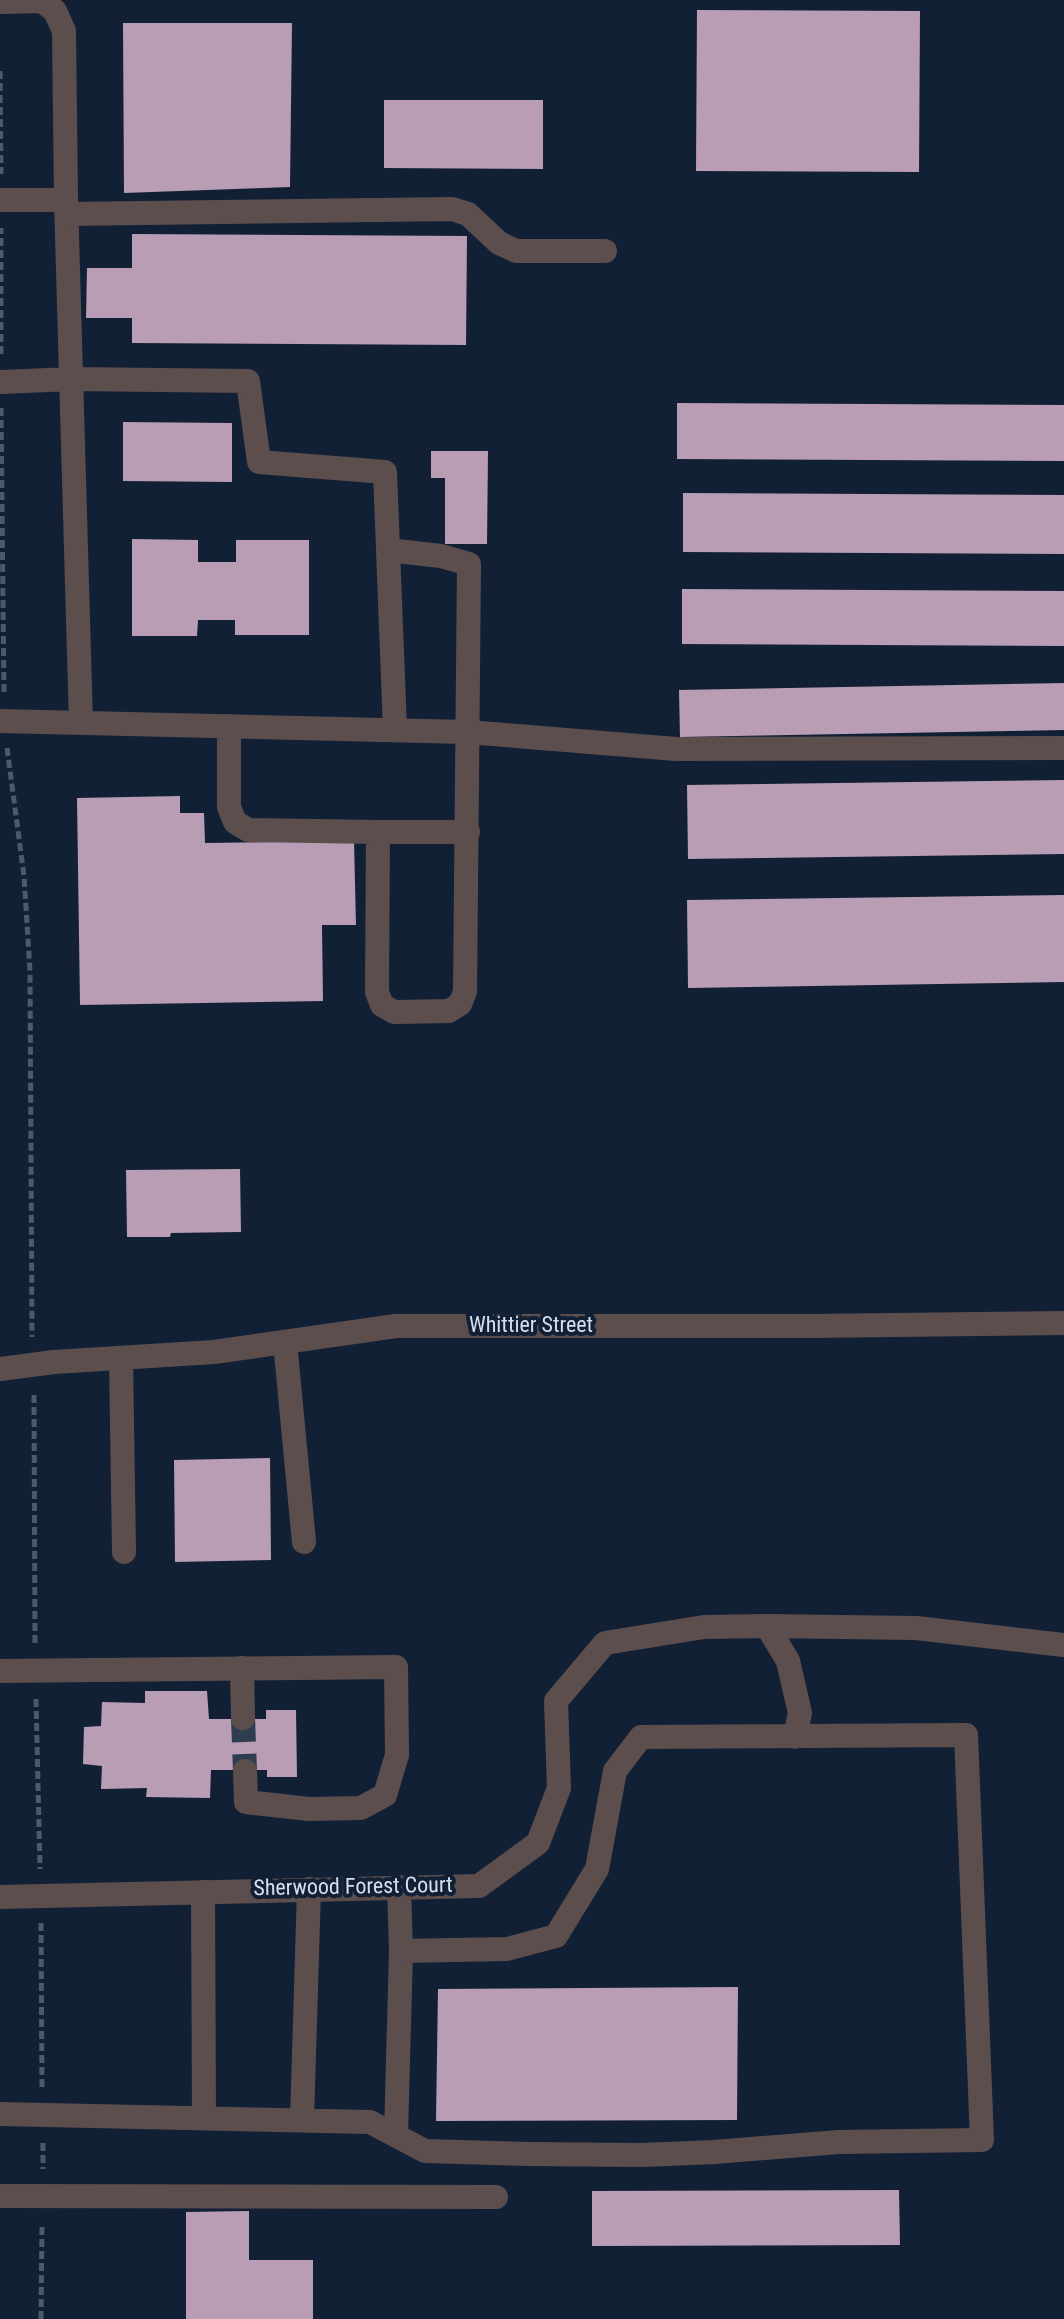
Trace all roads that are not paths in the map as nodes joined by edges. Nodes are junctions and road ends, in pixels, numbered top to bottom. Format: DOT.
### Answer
graph roads {
  1 [pos="0,2"];
  2 [pos="1,200"];
  3 [pos="66,207"];
  4 [pos="605,251"];
  5 [pos="72,379"];
  6 [pos="1,382"];
  7 [pos="388,550"];
  8 [pos="3,722"];
  9 [pos="81,723"];
  10 [pos="229,726"];
  11 [pos="395,730"];
  12 [pos="468,732"];
  13 [pos="1064,748"];
  14 [pos="378,832"];
  15 [pos="468,832"];
  16 [pos="1064,1323"];
  17 [pos="285,1342"];
  18 [pos="121,1358"];
  19 [pos="0,1369"];
  20 [pos="304,1542"];
  21 [pos="124,1552"];
  22 [pos="767,1626"];
  23 [pos="1064,1645"];
  24 [pos="242,1668"];
  25 [pos="0,1671"];
  26 [pos="243,1718"];
  27 [pos="795,1737"];
  28 [pos="245,1771"];
  29 [pos="399,1887"];
  30 [pos="309,1889"];
  31 [pos="203,1892"];
  32 [pos="0,1897"];
  33 [pos="401,1951"];
  34 [pos="0,2114"];
  35 [pos="204,2118"];
  36 [pos="302,2120"];
  37 [pos="396,2135"];
  38 [pos="0,2196"];
  39 [pos="496,2197"];
  1 -- 3 [label="street"];
  2 -- 3 [label="street"];
  3 -- 4 [label="street"];
  3 -- 5 [label="street"];
  5 -- 6 [label="street"];
  5 -- 7 [label="street"];
  5 -- 9 [label="street"];
  7 -- 11 [label="street"];
  7 -- 12 [label="street"];
  8 -- 9 [label="street"];
  9 -- 10 [label="street"];
  10 -- 11 [label="street"];
  10 -- 14 [label="street"];
  11 -- 12 [label="street"];
  12 -- 13 [label="street"];
  12 -- 15 [label="street"];
  14 -- 15 [label="street"];
  14 -- 15 [label="street"];
  16 -- 17 [label="street, Whittier Street"];
  17 -- 18 [label="street, Whittier Street"];
  17 -- 20 [label="street"];
  18 -- 19 [label="street, Whittier Street"];
  18 -- 21 [label="street"];
  22 -- 23 [label="street, Sherwood Forest Court"];
  22 -- 27 [label="street"];
  22 -- 29 [label="street, Sherwood Forest Court"];
  24 -- 25 [label="street"];
  24 -- 26 [label="street"];
  24 -- 28 [label="street"];
  27 -- 33 [label="street"];
  27 -- 37 [label="street"];
  29 -- 30 [label="street, Sherwood Forest Court"];
  29 -- 33 [label="street"];
  30 -- 31 [label="street, Sherwood Forest Court"];
  30 -- 36 [label="street"];
  31 -- 32 [label="street, Sherwood Forest Court"];
  31 -- 35 [label="street"];
  33 -- 37 [label="street"];
  34 -- 35 [label="street"];
  35 -- 36 [label="street"];
  36 -- 37 [label="street"];
  38 -- 39 [label="street"];
}
